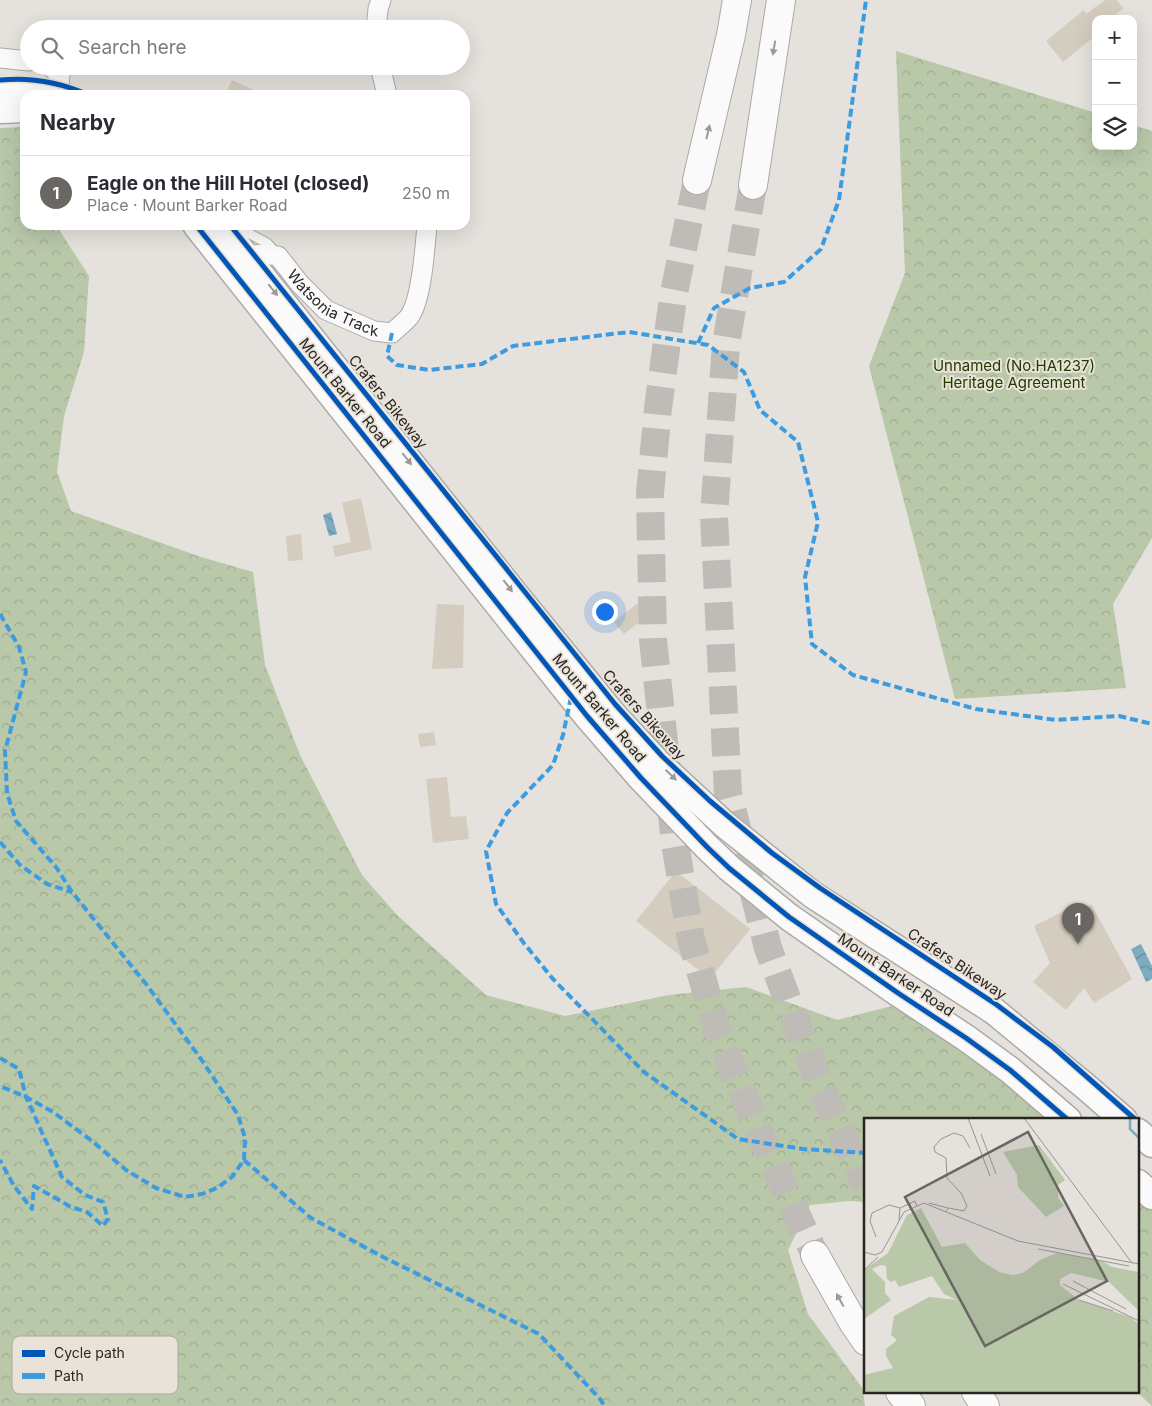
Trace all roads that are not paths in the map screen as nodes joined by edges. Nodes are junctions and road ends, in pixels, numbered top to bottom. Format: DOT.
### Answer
graph roads {
  1 [pos="382,0"];
  2 [pos="737,0"];
  3 [pos="781,0"];
  4 [pos="377,20"];
  5 [pos="0,58"];
  6 [pos="20,60"];
  7 [pos="60,75"];
  8 [pos="382,75"];
  9 [pos="20,90"];
  10 [pos="60,90"];
  11 [pos="386,90"];
  12 [pos="0,91"];
  13 [pos="20,109"];
  14 [pos="0,110"];
  15 [pos="697,180"];
  16 [pos="753,185"];
  17 [pos="202,230"];
  18 [pos="223,230"];
  19 [pos="246,230"];
  20 [pos="427,230"];
  21 [pos="278,256"];
  22 [pos="238,262"];
  23 [pos="704,807"];
  24 [pos="687,826"];
  25 [pos="1086,1086"];
  26 [pos="1064,1117"];
  27 [pos="1122,1118"];
  28 [pos="1140,1134"];
  29 [pos="1152,1144"];
  30 [pos="1140,1185"];
  31 [pos="1152,1196"];
  32 [pos="815,1255"];
  33 [pos="864,1338"];
  34 [pos="901,1394"];
  35 [pos="977,1394"];
  36 [pos="910,1406"];
  37 [pos="985,1406"];
  1 -- 4 [label="street"];
  15 -- 2 [label="highway, one-way"];
  3 -- 16 [label="highway, one-way"];
  5 -- 6 [label="street"];
  7 -- 10 [label="street"];
  8 -- 11 [label="street"];
  9 -- 12 [label="main road"];
  13 -- 14 [label="main road"];
  17 -- 22 [label="main road, Mount Barker Road"];
  18 -- 22 [label="main road, Mount Barker Road"];
  19 -- 21 [label="lane"];
  20 -- 21 [label="street, Watsonia Track"];
  21 -- 22 [label="street, Watsonia Track"];
  22 -- 23 [label="main road, Mount Barker Road, one-way"];
  22 -- 24 [label="main road, Mount Barker Road"];
  23 -- 24 [label="main road"];
  23 -- 25 [label="main road, Mount Barker Road"];
  24 -- 26 [label="main road, Mount Barker Road"];
  25 -- 26 [label="main road"];
  25 -- 27 [label="main road, Mount Barker Road"];
  28 -- 29 [label="main road"];
  30 -- 31 [label="main road"];
  33 -- 32 [label="highway, one-way"];
  34 -- 36 [label="highway"];
  35 -- 37 [label="highway"];
}
